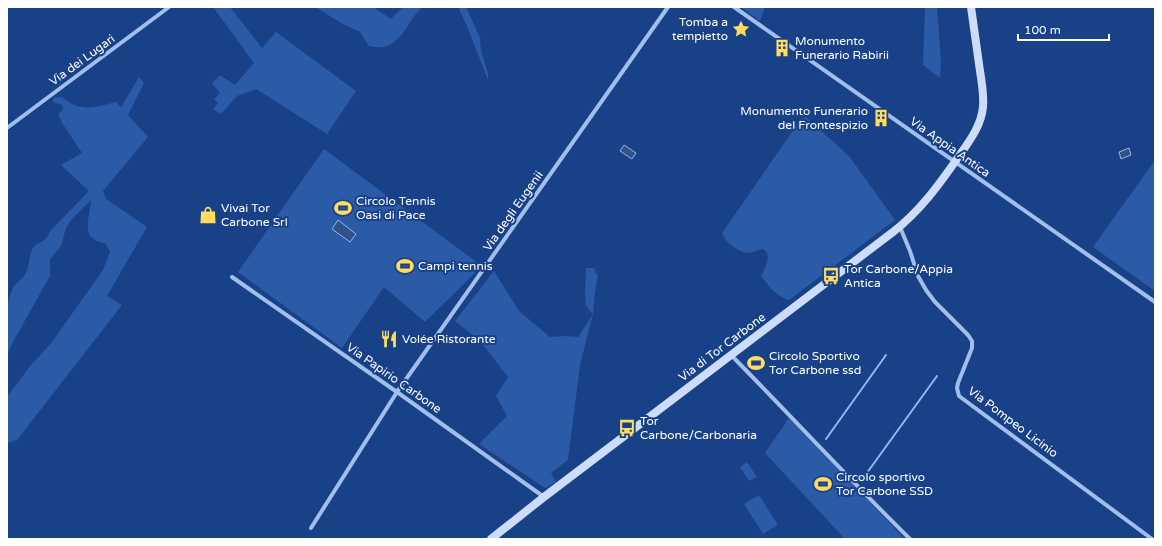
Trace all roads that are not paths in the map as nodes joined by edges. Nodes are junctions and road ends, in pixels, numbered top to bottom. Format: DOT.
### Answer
graph roads {
  1 [pos="169,7"];
  2 [pos="668,7"];
  3 [pos="734,7"];
  4 [pos="972,7"];
  5 [pos="7,128"];
  6 [pos="955,162"];
  7 [pos="900,227"];
  8 [pos="232,277"];
  9 [pos="1155,302"];
  10 [pos="731,355"];
  11 [pos="397,392"];
  12 [pos="544,497"];
  13 [pos="311,528"];
  14 [pos="491,539"];
  15 [pos="910,539"];
  16 [pos="1152,539"];
  1 -- 5 [label="street, Via dei Lugari"];
  2 -- 11 [label="street, Via degli Eugenii"];
  3 -- 6 [label="street, Via Appia Antica"];
  4 -- 6 [label="main road, Via di Tor Carbone"];
  6 -- 7 [label="main road, Via di Tor Carbone"];
  6 -- 9 [label="street, Via Appia Antica"];
  7 -- 10 [label="main road, Via di Tor Carbone"];
  7 -- 16 [label="street, Via Pompeo Licinio"];
  8 -- 11 [label="street, Via Papirio Carbone"];
  10 -- 12 [label="main road, Via di Tor Carbone"];
  10 -- 15 [label="street"];
  11 -- 12 [label="street, Via Papirio Carbone"];
  11 -- 13 [label="street, Via degli Eugenii"];
  12 -- 14 [label="main road, Via di Tor Carbone"];
}
